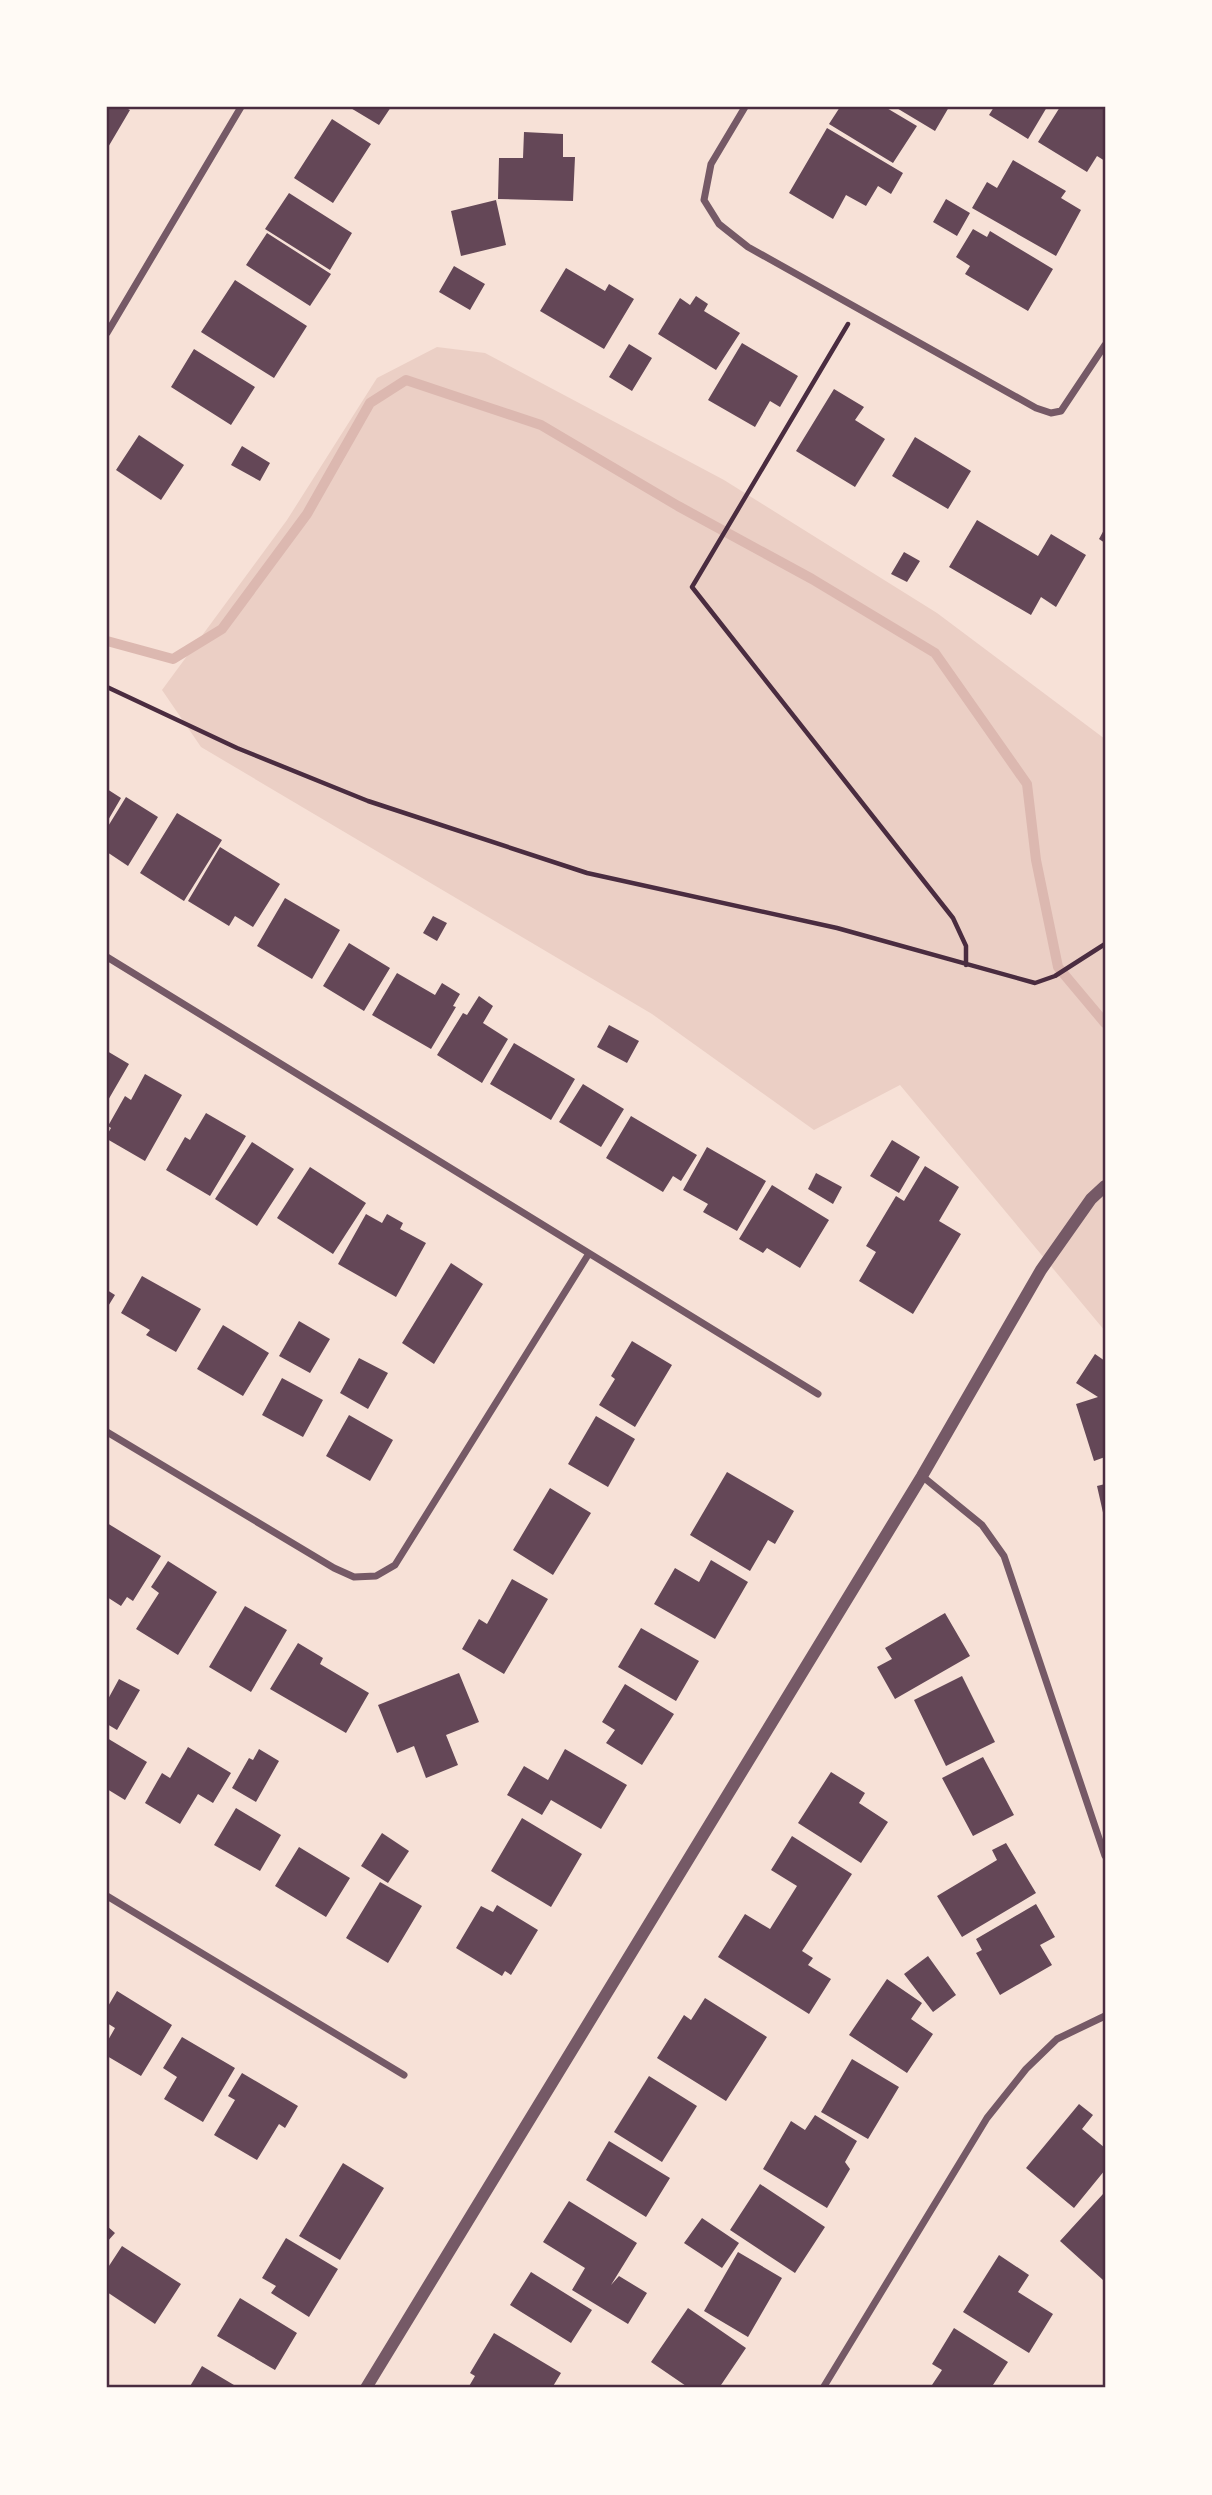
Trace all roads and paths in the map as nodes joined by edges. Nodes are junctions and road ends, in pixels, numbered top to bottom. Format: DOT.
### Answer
graph roads {
  1 [pos="241,107"];
  2 [pos="745,107"];
  3 [pos="857,308"];
  4 [pos="107,333"];
  5 [pos="1105,345"];
  6 [pos="107,687"];
  7 [pos="1105,944"];
  8 [pos="107,957"];
  9 [pos="966,965"];
  10 [pos="1105,1186"];
  11 [pos="588,1255"];
  12 [pos="818,1394"];
  13 [pos="107,1432"];
  14 [pos="922,1476"];
  15 [pos="1105,1856"];
  16 [pos="107,1896"];
  17 [pos="1105,2016"];
  18 [pos="404,2075"];
  19 [pos="366,2388"];
  20 [pos="823,2388"];
  1 -- 4 [label="street"];
  2 -- 3 [label="street"];
  3 -- 5 [label="street"];
  3 -- 9 [label="path"];
  6 -- 9 [label="path"];
  7 -- 9 [label="path"];
  8 -- 11 [label="street"];
  10 -- 14 [label="street"];
  11 -- 12 [label="street"];
  11 -- 13 [label="street"];
  14 -- 15 [label="street"];
  14 -- 19 [label="street"];
  16 -- 18 [label="street"];
  17 -- 20 [label="street"];
}
